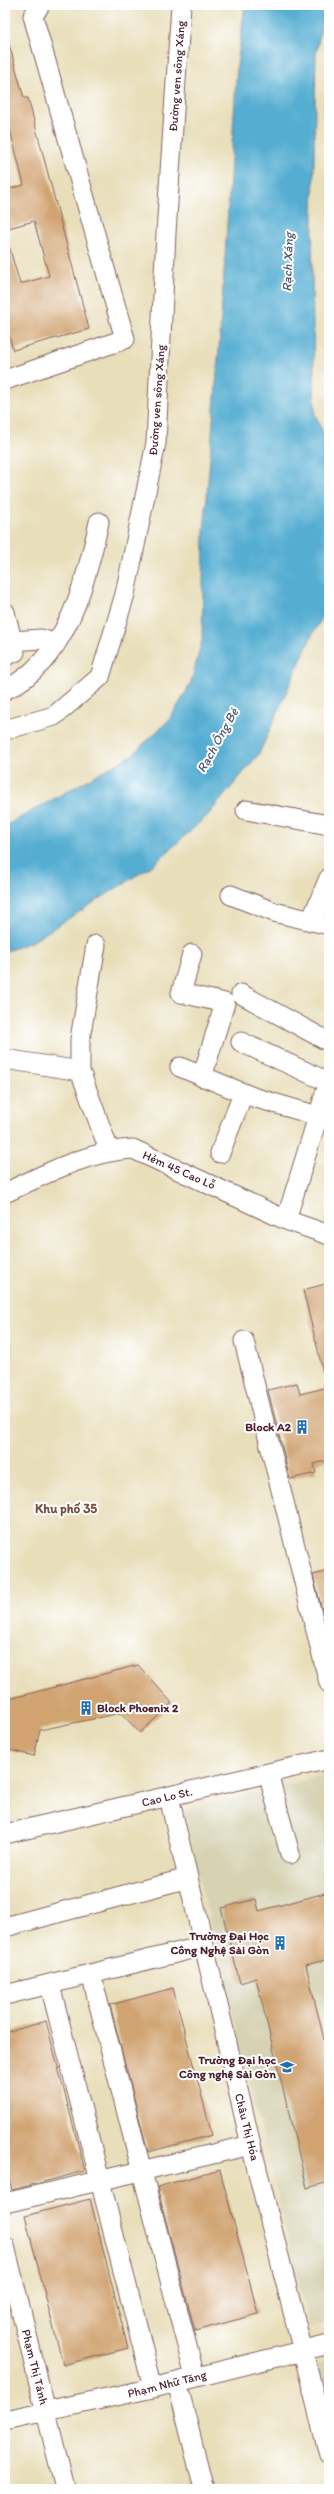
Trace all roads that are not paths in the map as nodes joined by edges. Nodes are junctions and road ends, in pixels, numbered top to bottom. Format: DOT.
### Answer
graph roads {
  1 [pos="40,5"];
  2 [pos="181,5"];
  3 [pos="5,380"];
  4 [pos="99,522"];
  5 [pos="5,612"];
  6 [pos="56,644"];
  7 [pos="9,648"];
  8 [pos="5,690"];
  9 [pos="5,730"];
  10 [pos="246,810"];
  11 [pos="329,825"];
  12 [pos="329,878"];
  13 [pos="231,895"];
  14 [pos="320,923"];
  15 [pos="96,945"];
  16 [pos="192,954"];
  17 [pos="241,994"];
  18 [pos="241,1042"];
  19 [pos="329,1042"];
  20 [pos="5,1059"];
  21 [pos="180,1067"];
  22 [pos="80,1071"];
  23 [pos="202,1077"];
  24 [pos="329,1081"];
  25 [pos="243,1094"];
  26 [pos="318,1116"];
  27 [pos="109,1150"];
  28 [pos="220,1153"];
  29 [pos="5,1193"];
  30 [pos="286,1220"];
  31 [pos="329,1234"];
  32 [pos="244,1341"];
  33 [pos="329,1683"];
  34 [pos="329,1759"];
  35 [pos="268,1773"];
  36 [pos="169,1797"];
  37 [pos="5,1834"];
  38 [pos="290,1854"];
  39 [pos="188,1878"];
  40 [pos="5,1927"];
  41 [pos="204,1946"];
  42 [pos="91,1974"];
  43 [pos="50,1985"];
  44 [pos="5,1996"];
  45 [pos="251,2145"];
  46 [pos="142,2171"];
  47 [pos="100,2181"];
  48 [pos="5,2203"];
  49 [pos="5,2246"];
  50 [pos="329,2344"];
  51 [pos="304,2350"];
  52 [pos="195,2377"];
  53 [pos="177,2382"];
  54 [pos="153,2388"];
  55 [pos="46,2412"];
  56 [pos="5,2420"];
  57 [pos="329,2455"];
  58 [pos="66,2489"];
  59 [pos="204,2489"];
  1 -- 3 [label="street"];
  2 -- 9 [label="street, Đường ven sông Xáng"];
  4 -- 6 [label="street"];
  5 -- 7 [label="street"];
  6 -- 7 [label="street"];
  6 -- 8 [label="street"];
  10 -- 11 [label="street"];
  12 -- 14 [label="street"];
  13 -- 14 [label="street"];
  15 -- 22 [label="street"];
  16 -- 23 [label="street"];
  17 -- 19 [label="street"];
  18 -- 24 [label="street"];
  20 -- 22 [label="street"];
  21 -- 23 [label="street"];
  22 -- 27 [label="street"];
  23 -- 25 [label="street"];
  24 -- 26 [label="street"];
  25 -- 26 [label="street"];
  25 -- 28 [label="street"];
  26 -- 30 [label="street"];
  27 -- 29 [label="street, Hẻm 45 Cao Lỗ"];
  27 -- 30 [label="street, Hẻm 45 Cao Lỗ"];
  30 -- 31 [label="street, Hẻm 45 Cao Lỗ"];
  32 -- 33 [label="street"];
  34 -- 35 [label="street, Cao Lo St."];
  35 -- 36 [label="street, Cao Lo St."];
  35 -- 38 [label="street"];
  36 -- 37 [label="street, Cao Lo St."];
  36 -- 39 [label="street, Châu Thị Hóa"];
  39 -- 40 [label="street"];
  39 -- 41 [label="street, Châu Thị Hóa"];
  41 -- 42 [label="street"];
  41 -- 45 [label="street, Châu Thị Hóa"];
  42 -- 43 [label="street"];
  42 -- 46 [label="street"];
  43 -- 44 [label="street"];
  43 -- 47 [label="street"];
  45 -- 46 [label="street"];
  45 -- 51 [label="street, Châu Thị Hóa"];
  46 -- 47 [label="street"];
  46 -- 52 [label="street"];
  47 -- 48 [label="street"];
  47 -- 54 [label="street"];
  49 -- 55 [label="street, Phạm Thị Tánh"];
  50 -- 51 [label="street, Phạm Nhữ Tăng"];
  51 -- 52 [label="street, Phạm Nhữ Tăng"];
  51 -- 57 [label="street, Châu Thị Hóa"];
  52 -- 53 [label="street, Phạm Nhữ Tăng"];
  53 -- 54 [label="street, Phạm Nhữ Tăng"];
  53 -- 59 [label="street"];
  54 -- 55 [label="street, Phạm Nhữ Tăng"];
  55 -- 56 [label="street, Phạm Nhữ Tăng"];
  55 -- 58 [label="street, Phạm Thị Tánh"];
}
